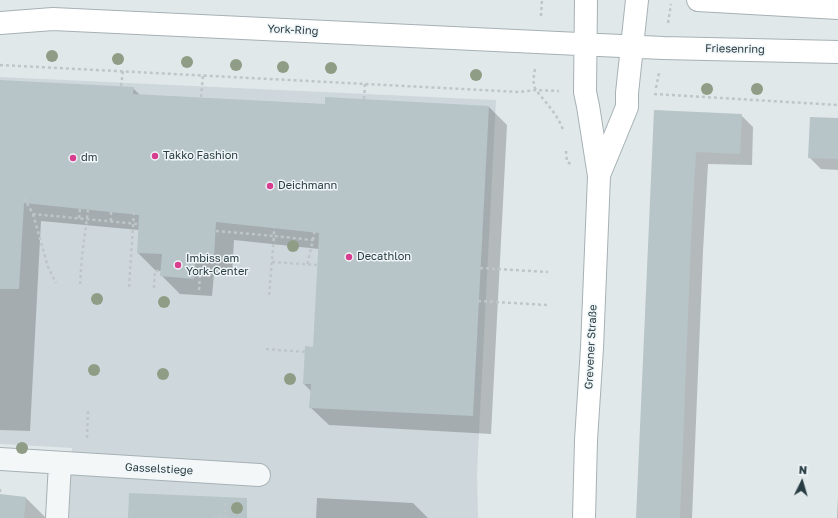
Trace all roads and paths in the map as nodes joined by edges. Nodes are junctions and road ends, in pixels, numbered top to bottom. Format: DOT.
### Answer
graph roads {
  1 [pos="586,0"];
  2 [pos="637,0"];
  3 [pos="698,0"];
  4 [pos="838,8"];
  5 [pos="0,23"];
  6 [pos="585,44"];
  7 [pos="632,46"];
  8 [pos="838,52"];
  9 [pos="0,65"];
  10 [pos="123,71"];
  11 [pos="203,75"];
  12 [pos="365,84"];
  13 [pos="122,86"];
  14 [pos="536,90"];
  15 [pos="655,94"];
  16 [pos="201,97"];
  17 [pos="364,99"];
  18 [pos="838,105"];
  19 [pos="599,176"];
  20 [pos="24,198"];
  21 [pos="80,209"];
  22 [pos="88,210"];
  23 [pos="134,211"];
  24 [pos="111,212"];
  25 [pos="33,214"];
  26 [pos="78,218"];
  27 [pos="111,221"];
  28 [pos="134,223"];
  29 [pos="138,224"];
  30 [pos="274,228"];
  31 [pos="315,228"];
  32 [pos="216,231"];
  33 [pos="274,236"];
  34 [pos="313,240"];
  35 [pos="272,262"];
  36 [pos="307,264"];
  37 [pos="317,265"];
  38 [pos="480,268"];
  39 [pos="161,271"];
  40 [pos="548,272"];
  41 [pos="194,274"];
  42 [pos="56,283"];
  43 [pos="80,284"];
  44 [pos="129,287"];
  45 [pos="154,288"];
  46 [pos="199,291"];
  47 [pos="269,295"];
  48 [pos="478,301"];
  49 [pos="547,304"];
  50 [pos="266,349"];
  51 [pos="305,352"];
  52 [pos="88,410"];
  53 [pos="86,437"];
  54 [pos="0,459"];
  55 [pos="60,463"];
  56 [pos="259,474"];
  57 [pos="0,489"];
  58 [pos="0,494"];
  59 [pos="225,507"];
  60 [pos="213,517"];
  61 [pos="57,518"];
  62 [pos="225,518"];
  63 [pos="584,518"];
  1 -- 6 [label="main road, Grevener Straße"];
  2 -- 7 [label="main road, Grevener Straße"];
  3 -- 4 [label="main road"];
  5 -- 6 [label="main road, York-Ring"];
  6 -- 7 [label="main road, York-Ring"];
  6 -- 19 [label="main road, Grevener Straße"];
  7 -- 8 [label="main road, Friesenring"];
  7 -- 19 [label="main road, Grevener Straße"];
  9 -- 10 [label="path"];
  10 -- 11 [label="path"];
  10 -- 13 [label="path"];
  11 -- 12 [label="path"];
  11 -- 16 [label="path"];
  12 -- 14 [label="path"];
  12 -- 17 [label="path"];
  15 -- 18 [label="path"];
  19 -- 63 [label="main road, Grevener Straße"];
  20 -- 25 [label="path"];
  21 -- 26 [label="path"];
  22 -- 43 [label="path"];
  23 -- 28 [label="path"];
  24 -- 27 [label="path"];
  25 -- 26 [label="path"];
  25 -- 42 [label="path"];
  26 -- 27 [label="path"];
  27 -- 28 [label="path"];
  28 -- 29 [label="path"];
  28 -- 44 [label="path"];
  30 -- 33 [label="path"];
  31 -- 34 [label="path"];
  32 -- 33 [label="path"];
  33 -- 34 [label="path"];
  33 -- 35 [label="path"];
  34 -- 36 [label="path"];
  35 -- 36 [label="path"];
  35 -- 47 [label="path"];
  36 -- 37 [label="path"];
  38 -- 40 [label="path"];
  39 -- 45 [label="path"];
  41 -- 46 [label="path"];
  48 -- 49 [label="path"];
  50 -- 51 [label="path"];
  52 -- 53 [label="path"];
  54 -- 55 [label="street, Gasselstiege"];
  55 -- 56 [label="street, Gasselstiege"];
  55 -- 61 [label="street"];
  57 -- 58 [label="path"];
  59 -- 62 [label="path"];
  60 -- 62 [label="path"];
}
